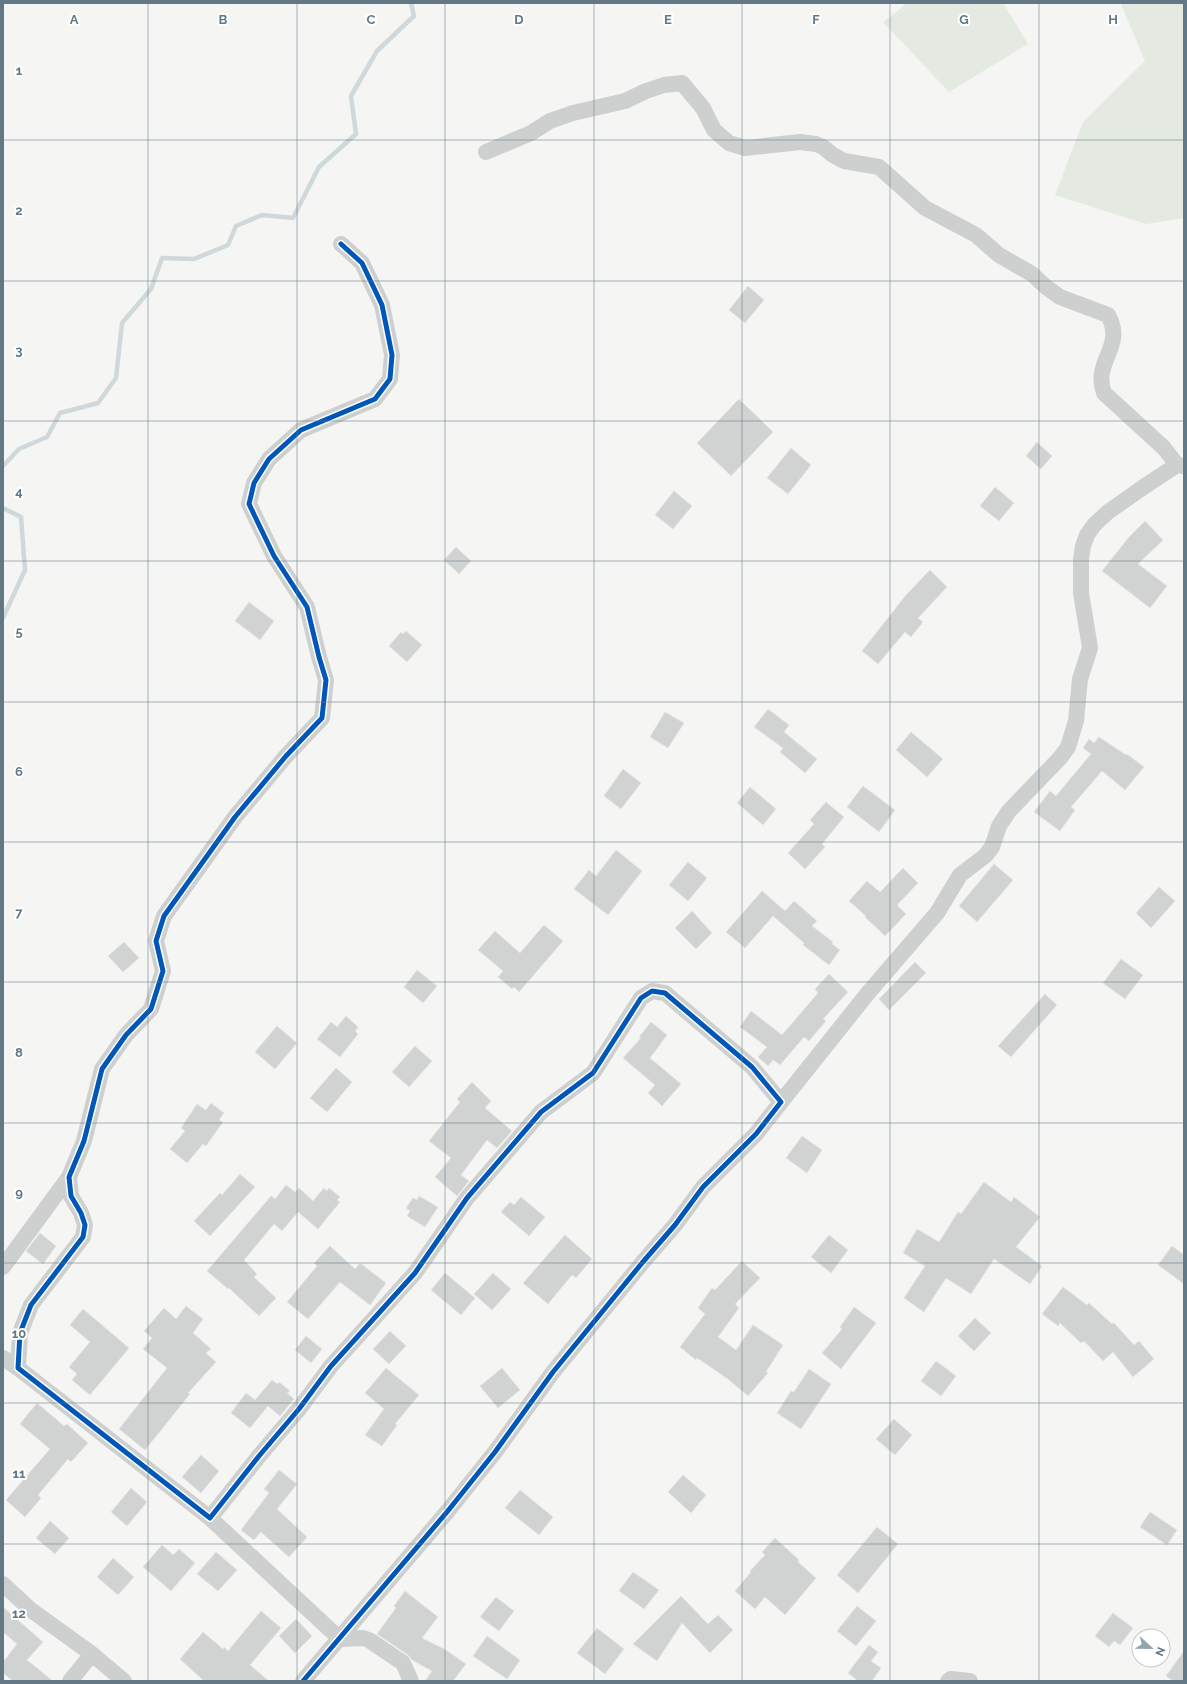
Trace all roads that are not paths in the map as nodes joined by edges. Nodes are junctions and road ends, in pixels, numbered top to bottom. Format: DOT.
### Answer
graph roads {
  1 [pos="486,152"];
  2 [pos="340,244"];
  3 [pos="1181,466"];
  4 [pos="781,1102"];
  5 [pos="69,1177"];
  6 [pos="3,1267"];
  7 [pos="3,1358"];
  8 [pos="18,1368"];
  9 [pos="210,1518"];
  10 [pos="3,1584"];
  11 [pos="340,1639"];
  12 [pos="92,1654"];
  13 [pos="70,1681"];
  14 [pos="124,1681"];
  15 [pos="303,1681"];
  16 [pos="411,1681"];
  17 [pos="948,1681"];
  18 [pos="970,1681"];
  1 -- 3 [label="street"];
  2 -- 5 [label="street"];
  3 -- 4 [label="street"];
  4 -- 9 [label="street"];
  4 -- 11 [label="street"];
  5 -- 6 [label="street"];
  5 -- 8 [label="street"];
  7 -- 8 [label="street"];
  8 -- 9 [label="street"];
  9 -- 11 [label="street"];
  10 -- 12 [label="street"];
  11 -- 15 [label="street"];
  11 -- 16 [label="street"];
  12 -- 13 [label="street"];
  12 -- 14 [label="street"];
  17 -- 18 [label="street"];
}
